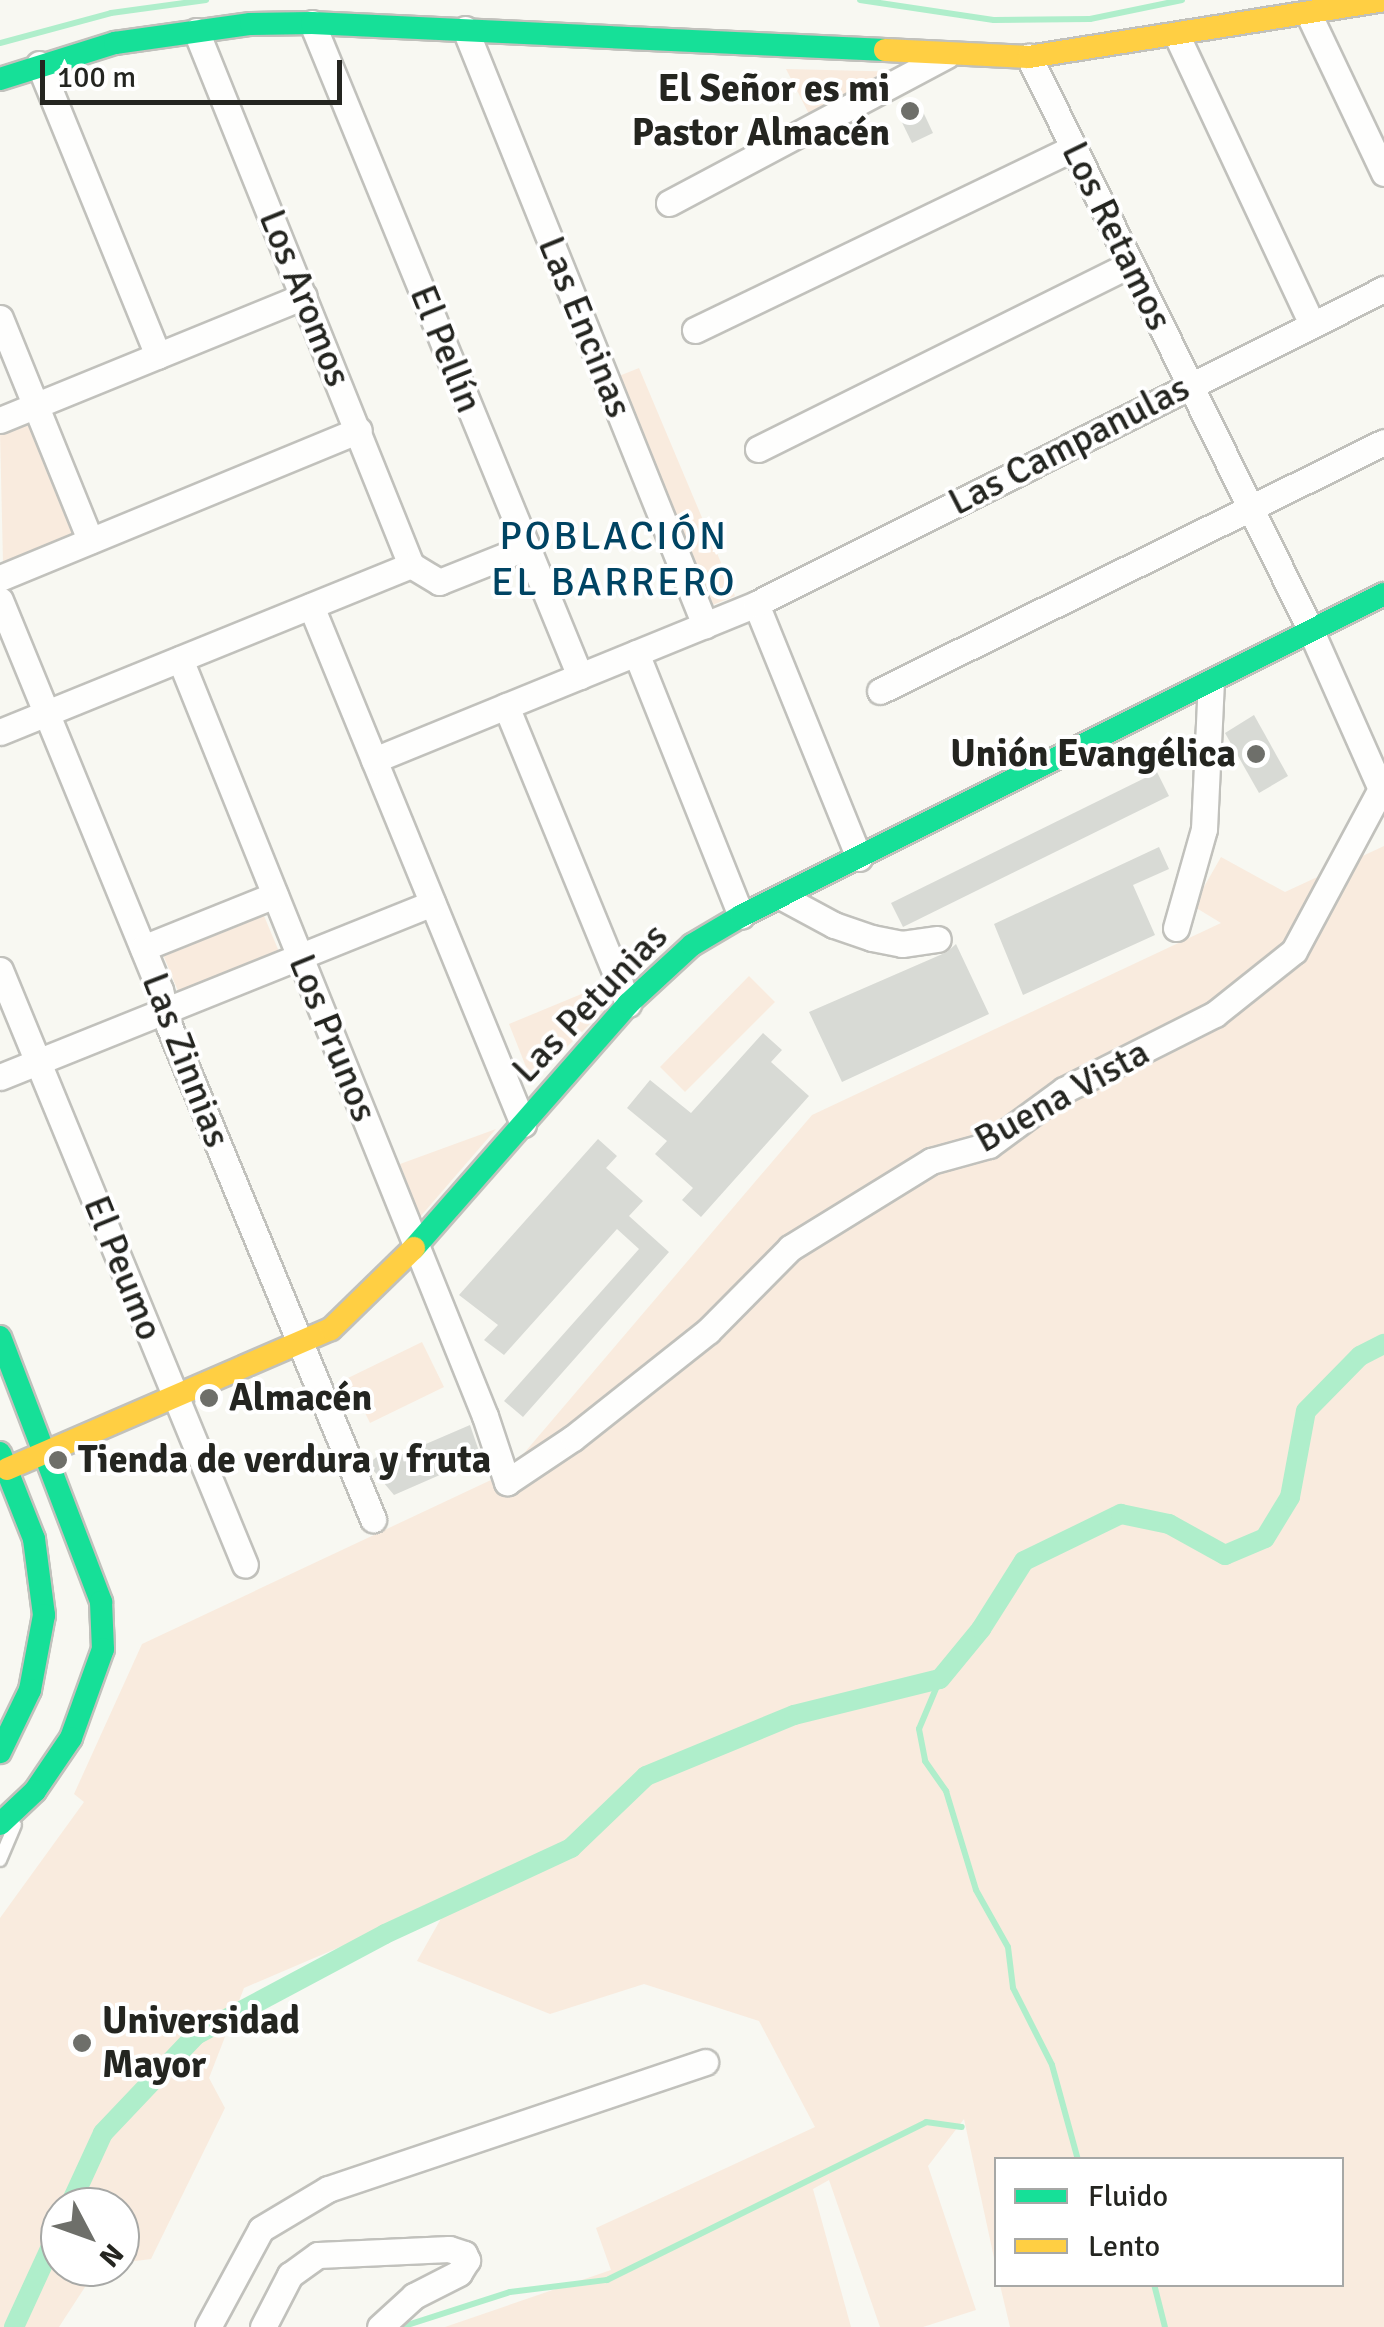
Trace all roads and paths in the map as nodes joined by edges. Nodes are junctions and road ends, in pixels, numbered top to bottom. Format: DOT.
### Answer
graph roads {
  1 [pos="1384,0"];
  2 [pos="1309,15"];
  3 [pos="312,23"];
  4 [pos="196,30"];
  5 [pos="465,30"];
  6 [pos="1177,36"];
  7 [pos="946,56"];
  8 [pos="1029,57"];
  9 [pos="40,64"];
  10 [pos="0,78"];
  11 [pos="1074,148"];
  12 [pos="1384,173"];
  13 [pos="669,203"];
  14 [pos="1130,264"];
  15 [pos="1384,288"];
  16 [pos="304,296"];
  17 [pos="0,318"];
  18 [pos="1312,324"];
  19 [pos="695,330"];
  20 [pos="158,356"];
  21 [pos="1190,384"];
  22 [pos="36,406"];
  23 [pos="0,420"];
  24 [pos="359,430"];
  25 [pos="1384,442"];
  26 [pos="758,449"];
  27 [pos="1250,508"];
  28 [pos="90,540"];
  29 [pos="527,546"];
  30 [pos="412,566"];
  31 [pos="0,578"];
  32 [pos="1384,594"];
  33 [pos="0,600"];
  34 [pos="756,604"];
  35 [pos="312,606"];
  36 [pos="705,624"];
  37 [pos="1311,631"];
  38 [pos="636,653"];
  39 [pos="180,659"];
  40 [pos="580,676"];
  41 [pos="1211,683"];
  42 [pos="880,690"];
  43 [pos="506,706"];
  44 [pos="46,714"];
  45 [pos="0,732"];
  46 [pos="374,760"];
  47 [pos="1382,790"];
  48 [pos="859,858"];
  49 [pos="276,895"];
  50 [pos="782,896"];
  51 [pos="432,903"];
  52 [pos="741,916"];
  53 [pos="1176,928"];
  54 [pos="938,939"];
  55 [pos="143,948"];
  56 [pos="300,956"];
  57 [pos="0,970"];
  58 [pos="628,1004"];
  59 [pos="165,1010"];
  60 [pos="38,1062"];
  61 [pos="0,1077"];
  62 [pos="522,1124"];
  63 [pos="415,1243"];
  64 [pos="0,1337"];
  65 [pos="301,1344"];
  66 [pos="176,1398"];
  67 [pos="485,1416"];
  68 [pos="46,1450"];
  69 [pos="3,1461"];
  70 [pos="373,1519"];
  71 [pos="246,1565"];
  72 [pos="30,1690"];
  73 [pos="85,1708"];
  74 [pos="0,1752"];
  75 [pos="20,1809"];
  76 [pos="0,1824"];
  77 [pos="0,1860"];
  78 [pos="705,2062"];
  79 [pos="208,2327"];
  80 [pos="263,2327"];
  81 [pos="380,2327"];
  1 -- 2 [label="street"];
  2 -- 6 [label="street"];
  2 -- 12 [label="street"];
  3 -- 4 [label="street"];
  3 -- 5 [label="street"];
  3 -- 29 [label="street, El Pellín"];
  4 -- 9 [label="street"];
  4 -- 16 [label="street, Los Aromos"];
  5 -- 7 [label="street"];
  5 -- 36 [label="street, Las Encinas"];
  6 -- 8 [label="street"];
  6 -- 18 [label="street"];
  7 -- 8 [label="street"];
  7 -- 13 [label="street"];
  8 -- 11 [label="street, Los Retamos"];
  9 -- 10 [label="street"];
  9 -- 20 [label="street"];
  11 -- 14 [label="street, Los Retamos"];
  11 -- 19 [label="street"];
  14 -- 21 [label="street, Los Retamos"];
  14 -- 26 [label="street"];
  15 -- 18 [label="street, Las Campanulas"];
  16 -- 20 [label="street"];
  16 -- 24 [label="street, Los Aromos"];
  17 -- 22 [label="street"];
  18 -- 21 [label="street, Las Campanulas"];
  20 -- 22 [label="street"];
  21 -- 27 [label="street, Los Retamos"];
  21 -- 34 [label="street, Las Campanulas"];
  22 -- 23 [label="street"];
  22 -- 28 [label="street"];
  24 -- 28 [label="street"];
  24 -- 30 [label="street, Los Aromos"];
  25 -- 27 [label="street"];
  27 -- 37 [label="street, Los Retamos"];
  27 -- 42 [label="street"];
  28 -- 31 [label="street"];
  29 -- 30 [label="street"];
  29 -- 40 [label="street, El Pellín"];
  30 -- 35 [label="street"];
  32 -- 37 [label="street, Las Petunias"];
  33 -- 44 [label="street, Las Zinnias"];
  34 -- 36 [label="street, Las Campanulas"];
  34 -- 48 [label="street"];
  35 -- 39 [label="street"];
  35 -- 46 [label="street"];
  36 -- 38 [label="street, Las Campanulas"];
  37 -- 41 [label="street, Las Petunias"];
  37 -- 47 [label="street, Buena Vista"];
  38 -- 40 [label="street, Las Campanulas"];
  38 -- 52 [label="street"];
  39 -- 44 [label="street"];
  39 -- 49 [label="street, Los Prunos"];
  40 -- 43 [label="street, Las Campanulas"];
  41 -- 48 [label="street, Las Petunias"];
  41 -- 53 [label="street"];
  43 -- 46 [label="street, Las Campanulas"];
  43 -- 58 [label="street"];
  44 -- 45 [label="street"];
  44 -- 55 [label="street, Las Zinnias"];
  46 -- 51 [label="street"];
  47 -- 67 [label="street, Buena Vista"];
  48 -- 50 [label="street, Las Petunias"];
  49 -- 55 [label="street"];
  49 -- 56 [label="street, Los Prunos"];
  50 -- 52 [label="street, Las Petunias"];
  50 -- 54 [label="street"];
  51 -- 56 [label="street"];
  51 -- 62 [label="street"];
  52 -- 58 [label="street, Las Petunias"];
  55 -- 59 [label="street, Las Zinnias"];
  56 -- 59 [label="street"];
  56 -- 63 [label="street, Los Prunos"];
  57 -- 60 [label="street, El Peumo"];
  58 -- 62 [label="street, Las Petunias"];
  59 -- 60 [label="street"];
  59 -- 65 [label="street, Las Zinnias"];
  60 -- 61 [label="street"];
  60 -- 66 [label="street, El Peumo"];
  62 -- 63 [label="street, Las Petunias"];
  63 -- 65 [label="street, Las Petunias"];
  63 -- 67 [label="street, Los Prunos"];
  64 -- 68 [label="street"];
  65 -- 66 [label="street, Las Petunias"];
  65 -- 70 [label="street, Las Zinnias"];
  66 -- 68 [label="street, Las Petunias"];
  66 -- 71 [label="street, El Peumo"];
  68 -- 69 [label="street, Las Petunias"];
  68 -- 73 [label="street"];
  69 -- 72 [label="street"];
  72 -- 73 [label="street"];
  72 -- 74 [label="street"];
  73 -- 75 [label="street"];
  75 -- 76 [label="street"];
  75 -- 77 [label="lane"];
  78 -- 79 [label="street"];
  80 -- 81 [label="street"];
}
